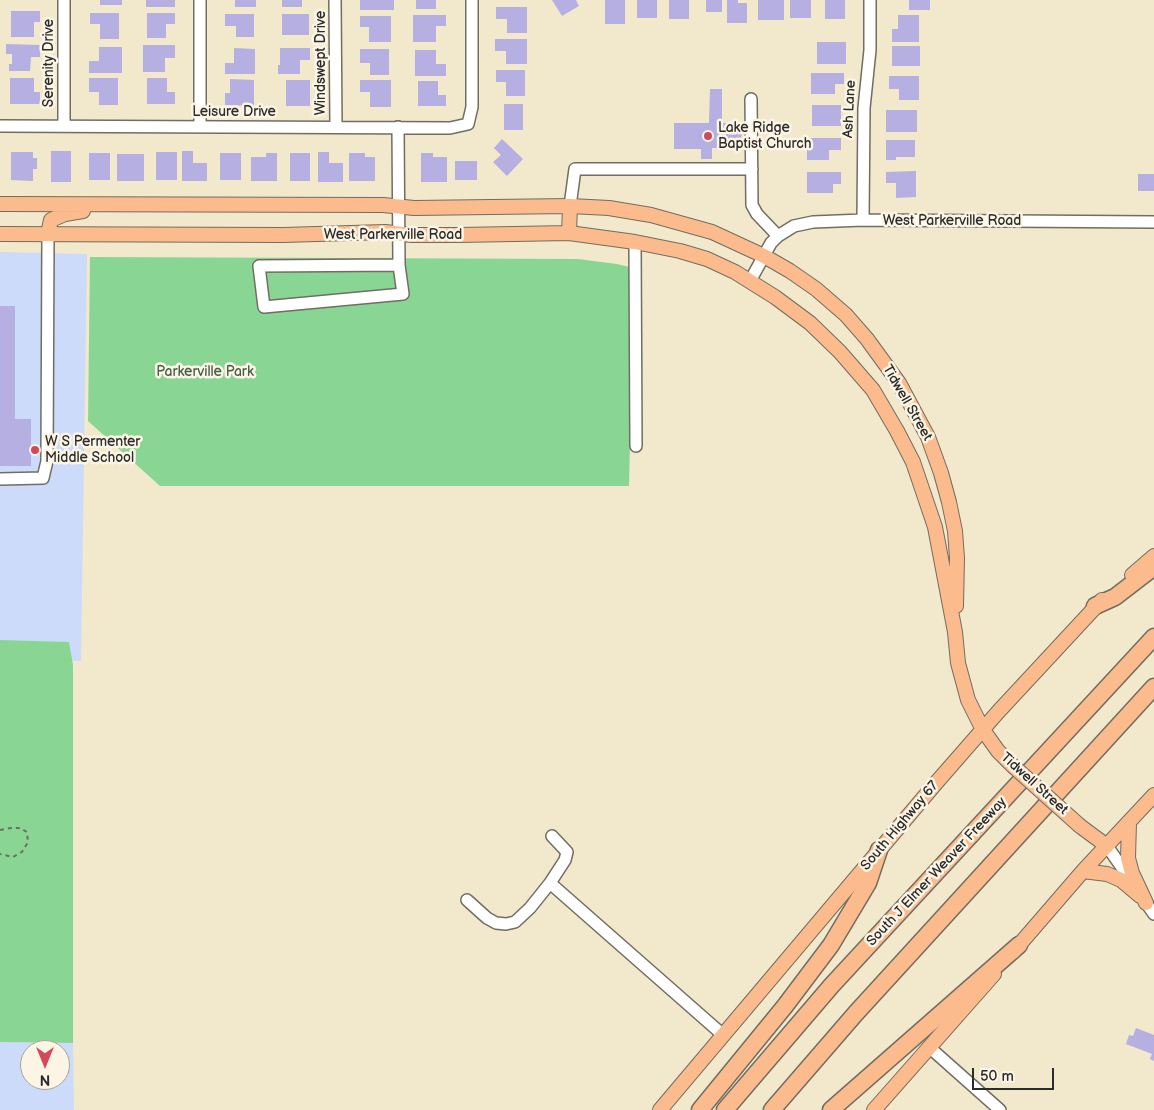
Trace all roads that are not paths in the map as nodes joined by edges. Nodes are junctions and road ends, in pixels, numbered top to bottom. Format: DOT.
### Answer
graph roads {
  1 [pos="64,0"];
  2 [pos="200,0"];
  3 [pos="335,0"];
  4 [pos="472,0"];
  5 [pos="870,0"];
  6 [pos="752,99"];
  7 [pos="0,126"];
  8 [pos="64,126"];
  9 [pos="200,127"];
  10 [pos="336,127"];
  11 [pos="398,127"];
  12 [pos="752,169"];
  13 [pos="0,204"];
  14 [pos="143,205"];
  15 [pos="399,206"];
  16 [pos="570,206"];
  17 [pos="863,220"];
  18 [pos="1154,222"];
  19 [pos="569,233"];
  20 [pos="0,234"];
  21 [pos="48,234"];
  22 [pos="399,234"];
  23 [pos="778,236"];
  24 [pos="635,242"];
  25 [pos="764,256"];
  26 [pos="399,265"];
  27 [pos="750,281"];
  28 [pos="636,446"];
  29 [pos="0,479"];
  30 [pos="1154,556"];
  31 [pos="1154,567"];
  32 [pos="1095,606"];
  33 [pos="955,632"];
  34 [pos="1154,637"];
  35 [pos="1154,687"];
  36 [pos="983,730"];
  37 [pos="1154,795"];
  38 [pos="1129,823"];
  39 [pos="552,836"];
  40 [pos="1107,846"];
  41 [pos="879,850"];
  42 [pos="1083,872"];
  43 [pos="550,883"];
  44 [pos="466,900"];
  45 [pos="1150,908"];
  46 [pos="1019,945"];
  47 [pos="723,1035"];
  48 [pos="929,1048"];
  49 [pos="660,1110"];
  50 [pos="700,1110"];
  51 [pos="725,1110"];
  52 [pos="772,1110"];
  53 [pos="831,1110"];
  54 [pos="874,1110"];
  55 [pos="1000,1110"];
  1 -- 8 [label="street, Serenity Drive"];
  2 -- 9 [label="street"];
  3 -- 10 [label="street, Windswept Drive"];
  4 -- 11 [label="street, Leisure Drive"];
  5 -- 17 [label="street, Ash Lane"];
  6 -- 12 [label="street"];
  7 -- 8 [label="street, Leisure Drive"];
  8 -- 9 [label="street, Leisure Drive"];
  9 -- 10 [label="street, Leisure Drive"];
  10 -- 11 [label="street, Leisure Drive"];
  11 -- 15 [label="street"];
  12 -- 16 [label="street"];
  12 -- 23 [label="street"];
  13 -- 14 [label="main road, West Parkerville Road"];
  14 -- 15 [label="main road, West Parkerville Road"];
  14 -- 21 [label="main road"];
  15 -- 16 [label="main road, West Parkerville Road"];
  15 -- 22 [label="street"];
  16 -- 19 [label="main road"];
  16 -- 25 [label="main road, West Parkerville Road"];
  17 -- 18 [label="street, West Parkerville Road"];
  17 -- 23 [label="street, West Parkerville Road"];
  19 -- 22 [label="main road, West Parkerville Road"];
  19 -- 24 [label="main road, West Parkerville Road"];
  20 -- 21 [label="main road, West Parkerville Road"];
  21 -- 22 [label="main road, West Parkerville Road"];
  21 -- 29 [label="street"];
  22 -- 26 [label="street"];
  23 -- 25 [label="street, West Parkerville Road"];
  24 -- 27 [label="main road, West Parkerville Road"];
  24 -- 28 [label="street"];
  25 -- 27 [label="street, West Parkerville Road"];
  25 -- 33 [label="main road, Tidwell Street"];
  26 -- 26 [label="street"];
  27 -- 33 [label="main road, Tidwell Street"];
  30 -- 32 [label="main road, South Highway 67"];
  31 -- 32 [label="highway"];
  32 -- 36 [label="main road, South Highway 67"];
  33 -- 36 [label="main road, Tidwell Street"];
  34 -- 51 [label="highway, South J Elmer Weaver Freeway"];
  35 -- 52 [label="highway"];
  36 -- 40 [label="main road, Tidwell Street, bridge"];
  36 -- 41 [label="main road, South Highway 67"];
  37 -- 38 [label="main road"];
  38 -- 40 [label="main road"];
  38 -- 45 [label="main road"];
  39 -- 43 [label="street"];
  40 -- 42 [label="main road"];
  40 -- 45 [label="street, Tidwell Street"];
  41 -- 47 [label="main road, South Highway 67"];
  41 -- 50 [label="highway"];
  42 -- 45 [label="main road"];
  42 -- 46 [label="main road"];
  43 -- 44 [label="street"];
  43 -- 47 [label="street"];
  46 -- 48 [label="main road"];
  46 -- 53 [label="highway"];
  47 -- 49 [label="main road, South Highway 67"];
  48 -- 54 [label="main road"];
  48 -- 55 [label="street"];
}
